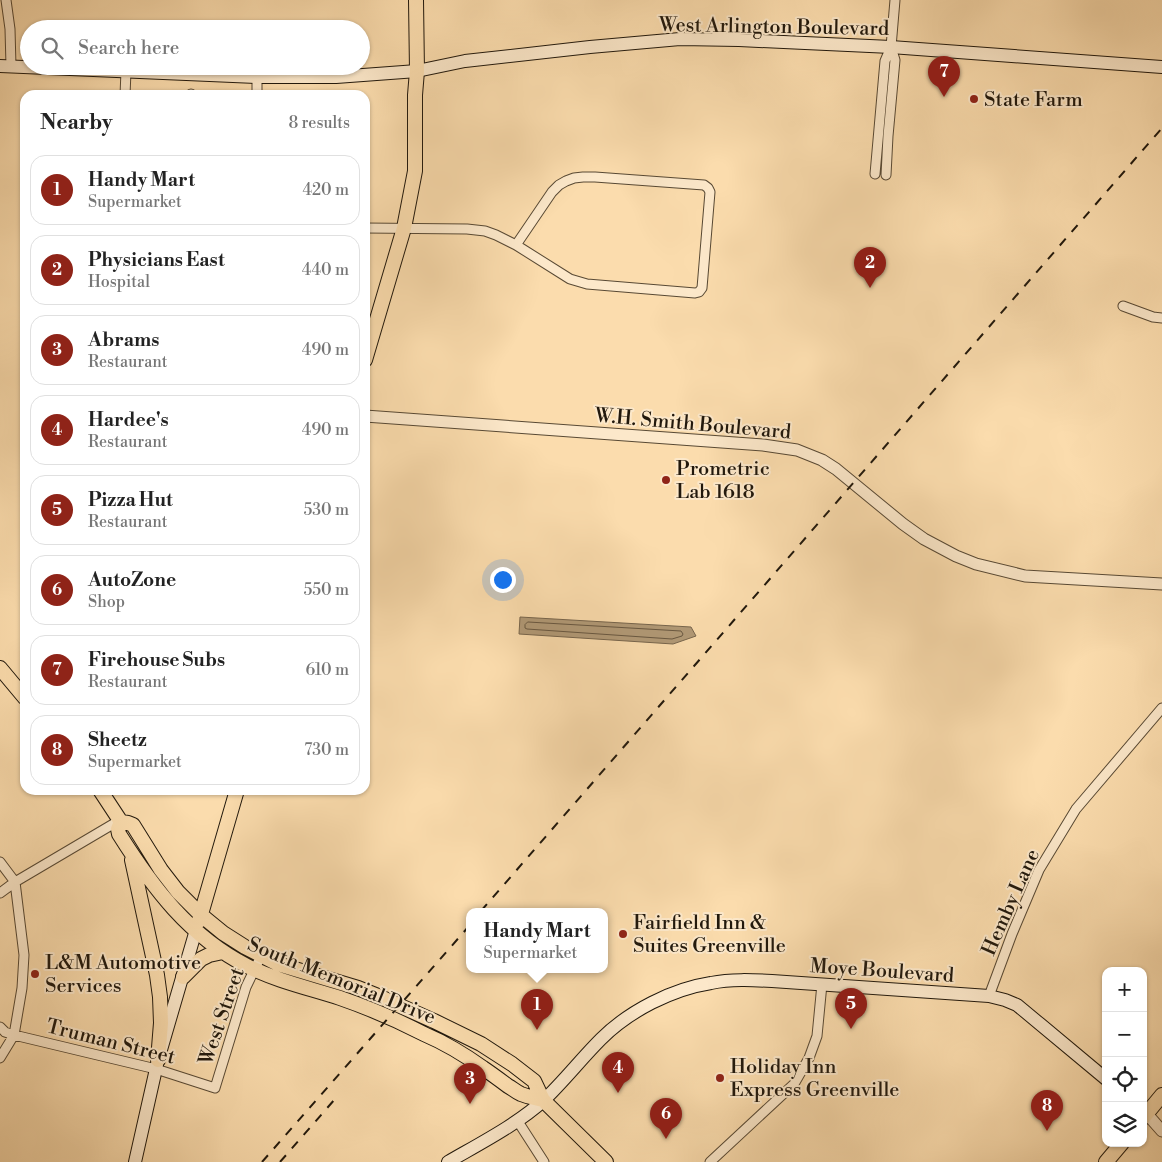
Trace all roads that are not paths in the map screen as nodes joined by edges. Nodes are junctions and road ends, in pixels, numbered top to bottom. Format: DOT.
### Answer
graph roads {
  1 [pos="6,0"];
  2 [pos="416,0"];
  3 [pos="895,0"];
  4 [pos="891,47"];
  5 [pos="5,66"];
  6 [pos="20,67"];
  7 [pos="1162,67"];
  8 [pos="417,71"];
  9 [pos="370,74"];
  10 [pos="126,75"];
  11 [pos="201,75"];
  12 [pos="363,75"];
  13 [pos="257,78"];
  14 [pos="125,90"];
  15 [pos="257,90"];
  16 [pos="875,174"];
  17 [pos="886,175"];
  18 [pos="370,228"];
  19 [pos="404,228"];
  20 [pos="516,245"];
  21 [pos="1123,306"];
  22 [pos="1162,318"];
  23 [pos="370,343"];
  24 [pos="370,416"];
  25 [pos="1162,584"];
  26 [pos="0,668"];
  27 [pos="20,692"];
  28 [pos="1162,708"];
  29 [pos="103,795"];
  30 [pos="236,795"];
  31 [pos="121,821"];
  32 [pos="130,852"];
  33 [pos="0,862"];
  34 [pos="15,882"];
  35 [pos="0,893"];
  36 [pos="200,915"];
  37 [pos="196,930"];
  38 [pos="223,952"];
  39 [pos="261,956"];
  40 [pos="255,970"];
  41 [pos="183,977"];
  42 [pos="822,984"];
  43 [pos="989,996"];
  44 [pos="0,1027"];
  45 [pos="14,1035"];
  46 [pos="0,1058"];
  47 [pos="157,1064"];
  48 [pos="1102,1076"];
  49 [pos="216,1088"];
  50 [pos="1162,1095"];
  51 [pos="543,1100"];
  52 [pos="1147,1111"];
  53 [pos="1147,1117"];
  54 [pos="517,1120"];
  55 [pos="1162,1131"];
  56 [pos="1119,1147"];
  57 [pos="134,1162"];
  58 [pos="448,1162"];
  59 [pos="544,1162"];
  60 [pos="606,1162"];
  61 [pos="710,1162"];
  62 [pos="1106,1162"];
  1 -- 5 [label="street"];
  2 -- 8 [label="main road"];
  3 -- 4 [label="street"];
  4 -- 7 [label="main road, West Arlington Boulevard"];
  4 -- 8 [label="main road, West Arlington Boulevard"];
  4 -- 16 [label="street"];
  4 -- 17 [label="street"];
  5 -- 6 [label="main road, West Arlington Boulevard"];
  8 -- 9 [label="main road, West Arlington Boulevard"];
  8 -- 19 [label="main road"];
  10 -- 14 [label="street"];
  11 -- 13 [label="main road, West Arlington Boulevard"];
  12 -- 13 [label="main road, West Arlington Boulevard"];
  13 -- 15 [label="street"];
  18 -- 19 [label="street"];
  19 -- 20 [label="street"];
  19 -- 23 [label="main road"];
  20 -- 20 [label="street"];
  21 -- 22 [label="street"];
  24 -- 25 [label="street, W.H. Smith Boulevard"];
  26 -- 27 [label="main road"];
  28 -- 43 [label="street, Hemby Lane"];
  29 -- 31 [label="main road, South Memorial Drive"];
  30 -- 36 [label="main road"];
  31 -- 32 [label="main road, South Memorial Drive"];
  31 -- 34 [label="street"];
  31 -- 36 [label="main road, South Memorial Drive"];
  32 -- 37 [label="main road, South Memorial Drive"];
  32 -- 47 [label="main road"];
  33 -- 34 [label="street"];
  34 -- 35 [label="street"];
  34 -- 45 [label="street"];
  36 -- 37 [label="main road"];
  36 -- 39 [label="main road, South Memorial Drive"];
  37 -- 38 [label="main road, South Memorial Drive"];
  37 -- 41 [label="main road"];
  38 -- 40 [label="main road, South Memorial Drive"];
  38 -- 41 [label="main road"];
  39 -- 40 [label="street, West Street"];
  39 -- 51 [label="main road, South Memorial Drive"];
  40 -- 49 [label="street, West Street"];
  40 -- 51 [label="main road, South Memorial Drive"];
  41 -- 47 [label="main road"];
  42 -- 43 [label="main road, Moye Boulevard"];
  42 -- 51 [label="main road, Moye Boulevard"];
  42 -- 61 [label="street"];
  43 -- 48 [label="main road, Moye Boulevard"];
  44 -- 45 [label="street, Truman Street"];
  45 -- 46 [label="street"];
  45 -- 47 [label="street, Truman Street"];
  47 -- 49 [label="street, Truman Street"];
  47 -- 57 [label="main road"];
  50 -- 52 [label="main road"];
  51 -- 54 [label="main road, Moye Boulevard"];
  51 -- 60 [label="main road, South Memorial Drive"];
  53 -- 55 [label="street"];
  54 -- 58 [label="main road, Moye Boulevard"];
  54 -- 59 [label="street"];
  56 -- 62 [label="main road"];
}
